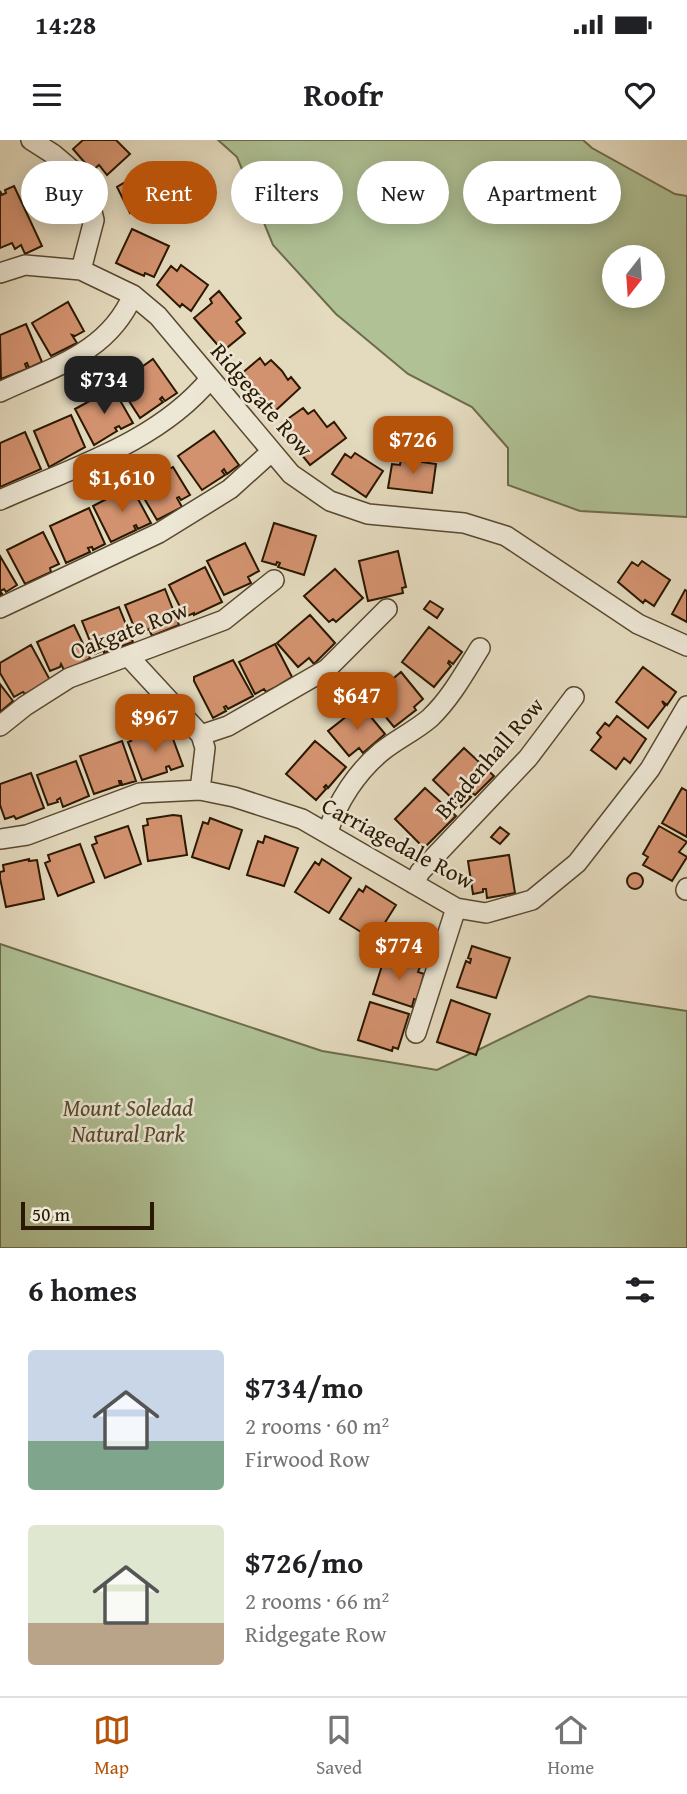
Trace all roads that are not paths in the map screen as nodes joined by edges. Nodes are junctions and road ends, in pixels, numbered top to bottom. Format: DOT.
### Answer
graph roads {
  1 [pos="32,140"];
  2 [pos="81,270"];
  3 [pos="0,273"];
  4 [pos="132,295"];
  5 [pos="210,379"];
  6 [pos="0,392"];
  7 [pos="271,452"];
  8 [pos="0,500"];
  9 [pos="274,580"];
  10 [pos="0,608"];
  11 [pos="387,608"];
  12 [pos="687,646"];
  13 [pos="480,648"];
  14 [pos="129,657"];
  15 [pos="574,696"];
  16 [pos="687,706"];
  17 [pos="0,726"];
  18 [pos="201,735"];
  19 [pos="200,790"];
  20 [pos="328,832"];
  21 [pos="0,839"];
  22 [pos="414,884"];
  23 [pos="456,908"];
  24 [pos="416,1033"];
  1 -- 2 [label="street"];
  2 -- 3 [label="street, Ridgegate Row"];
  2 -- 4 [label="street, Ridgegate Row"];
  4 -- 5 [label="street, Ridgegate Row"];
  4 -- 6 [label="street"];
  5 -- 7 [label="street, Ridgegate Row"];
  5 -- 8 [label="street"];
  7 -- 10 [label="street"];
  7 -- 12 [label="street, Ridgegate Row"];
  9 -- 14 [label="street, Oakgate Row"];
  11 -- 18 [label="street"];
  13 -- 20 [label="street"];
  14 -- 17 [label="street, Oakgate Row"];
  14 -- 18 [label="street"];
  15 -- 22 [label="street, Bradenhall Row"];
  16 -- 23 [label="street, Carriagedale Row"];
  18 -- 19 [label="street"];
  19 -- 20 [label="street, Carriagedale Row"];
  19 -- 21 [label="street, Carriagedale Row"];
  20 -- 22 [label="street, Carriagedale Row"];
  22 -- 23 [label="street, Carriagedale Row"];
  23 -- 24 [label="street"];
}
